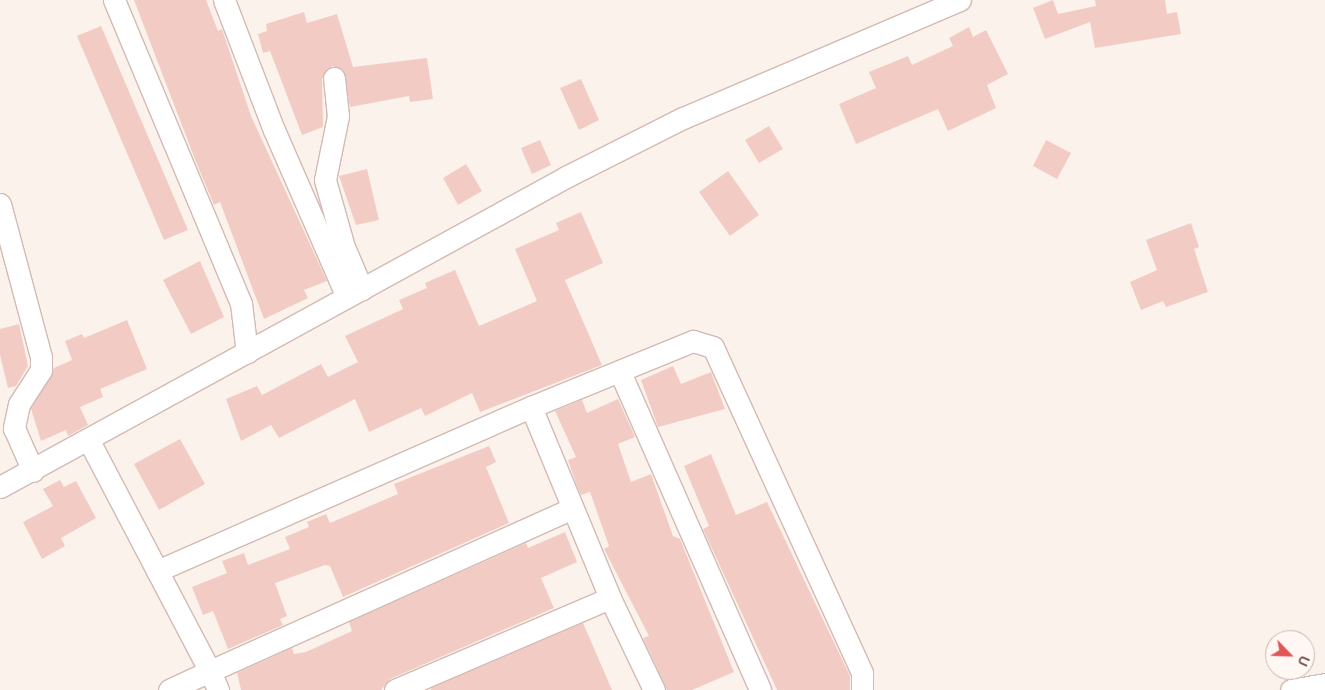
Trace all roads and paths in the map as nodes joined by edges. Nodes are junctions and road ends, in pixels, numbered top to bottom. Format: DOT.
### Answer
graph roads {
  1 [pos="114,0"];
  2 [pos="224,0"];
  3 [pos="960,0"];
  4 [pos="334,78"];
  5 [pos="0,204"];
  6 [pos="355,293"];
  7 [pos="247,353"];
  8 [pos="620,372"];
  9 [pos="532,407"];
  10 [pos="89,441"];
  11 [pos="33,471"];
  12 [pos="0,487"];
  13 [pos="572,508"];
  14 [pos="157,571"];
  15 [pos="610,598"];
  16 [pos="214,681"];
  17 [pos="1325,684"];
  18 [pos="649,688"];
  19 [pos="169,690"];
  20 [pos="395,690"];
  21 [pos="760,690"];
  22 [pos="862,690"];
  23 [pos="1291,690"];
  1 -- 7 [label="street"];
  2 -- 6 [label="street"];
  3 -- 6 [label="street"];
  4 -- 6 [label="street"];
  5 -- 11 [label="street"];
  6 -- 7 [label="street"];
  7 -- 10 [label="street"];
  8 -- 9 [label="street"];
  8 -- 21 [label="street"];
  8 -- 22 [label="street"];
  9 -- 13 [label="street"];
  9 -- 14 [label="street"];
  10 -- 11 [label="street"];
  10 -- 14 [label="street"];
  11 -- 12 [label="street"];
  13 -- 15 [label="street"];
  13 -- 16 [label="street"];
  14 -- 16 [label="street"];
  15 -- 18 [label="street"];
  15 -- 20 [label="street"];
  16 -- 19 [label="street"];
  17 -- 23 [label="street"];
}
